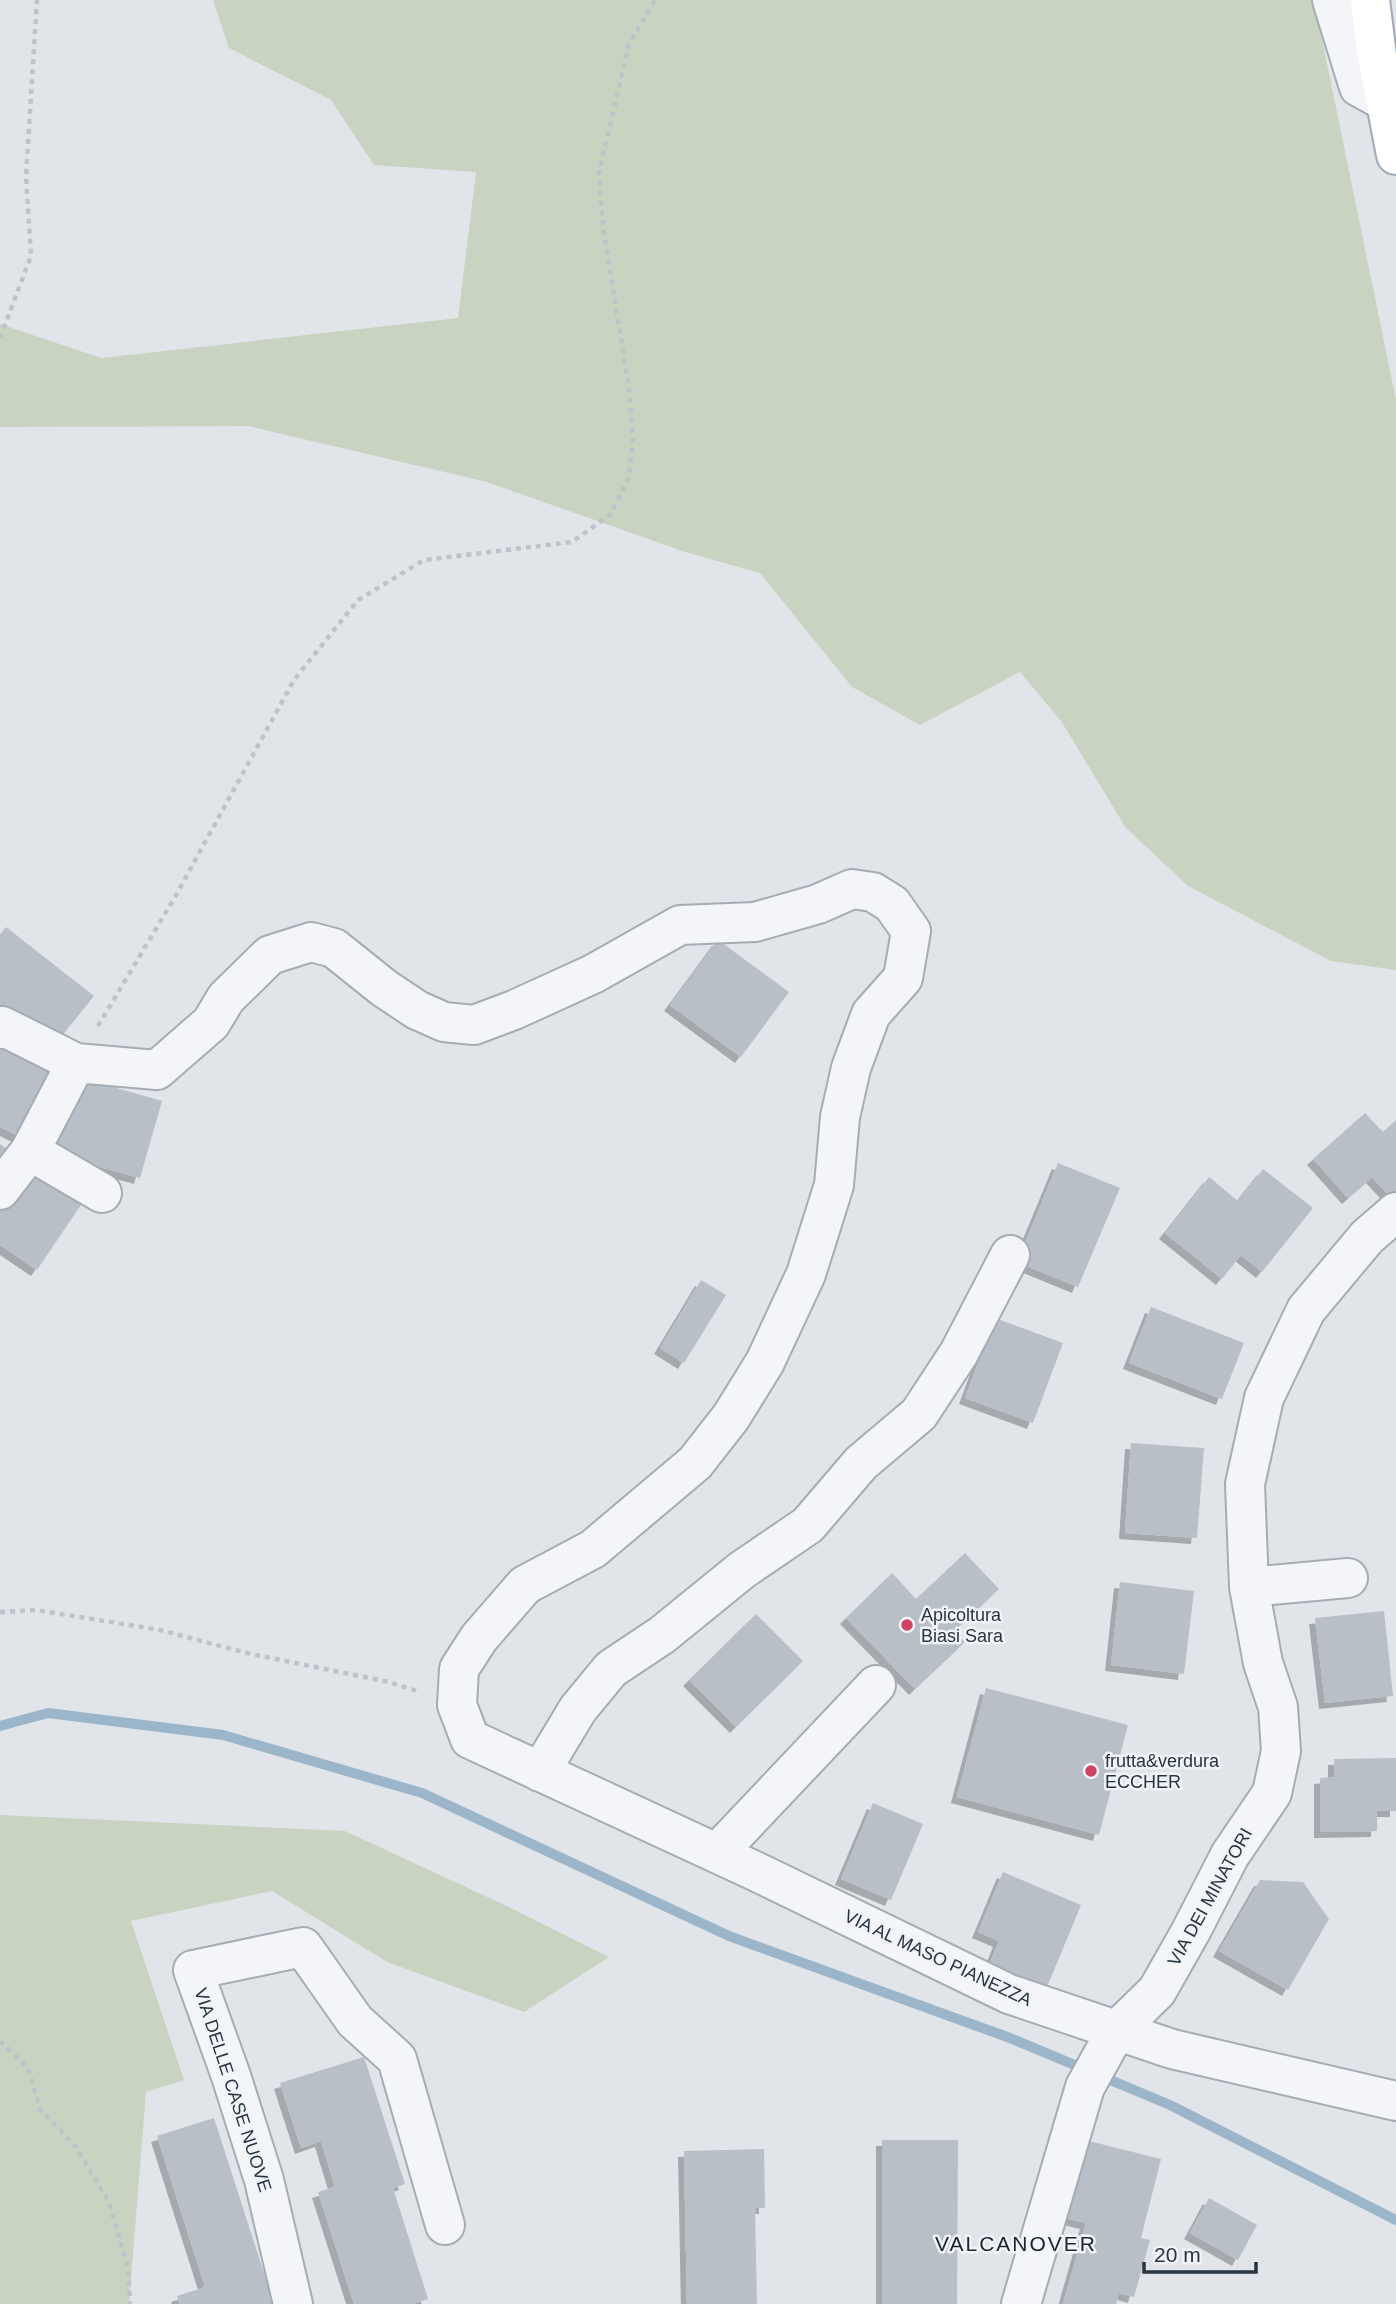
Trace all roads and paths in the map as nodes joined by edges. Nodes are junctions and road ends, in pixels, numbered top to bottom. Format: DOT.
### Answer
graph roads {
  1 [pos="37,0"];
  2 [pos="655,0"];
  3 [pos="1332,0"];
  4 [pos="1370,0"];
  5 [pos="1386,102"];
  6 [pos="1396,155"];
  7 [pos="0,338"];
  8 [pos="0,1029"];
  9 [pos="76,1063"];
  10 [pos="30,1151"];
  11 [pos="0,1190"];
  12 [pos="102,1193"];
  13 [pos="1396,1212"];
  14 [pos="1010,1255"];
  15 [pos="1348,1578"];
  16 [pos="1249,1587"];
  17 [pos="0,1612"];
  18 [pos="876,1685"];
  19 [pos="457,1705"];
  20 [pos="540,1772"];
  21 [pos="717,1853"];
  22 [pos="0,2041"];
  23 [pos="1111,2041"];
  24 [pos="1396,2101"];
  25 [pos="444,2225"];
  26 [pos="130,2304"];
  27 [pos="293,2304"];
  28 [pos="1021,2304"];
  1 -- 7 [label="path"];
  2 -- 9 [label="path"];
  3 -- 5 [label="street"];
  4 -- 5 [label="main road"];
  5 -- 6 [label="main road"];
  8 -- 9 [label="street, VIA AL MASO PIANEZZA"];
  9 -- 10 [label="street"];
  9 -- 19 [label="street, VIA AL MASO PIANEZZA"];
  10 -- 11 [label="street"];
  10 -- 12 [label="street"];
  13 -- 16 [label="street, VIA DEI MINATORI"];
  14 -- 20 [label="street"];
  15 -- 16 [label="street"];
  16 -- 23 [label="street, VIA DEI MINATORI"];
  17 -- 19 [label="path"];
  18 -- 21 [label="street"];
  19 -- 20 [label="street, VIA AL MASO PIANEZZA"];
  20 -- 21 [label="street, VIA AL MASO PIANEZZA"];
  21 -- 23 [label="street, VIA AL MASO PIANEZZA"];
  22 -- 26 [label="path"];
  23 -- 24 [label="street, VIA AL MASO PIANEZZA"];
  23 -- 28 [label="street, VIA DEI MINATORI"];
  25 -- 27 [label="street, VIA DELLE CASE NUOVE"];
}
